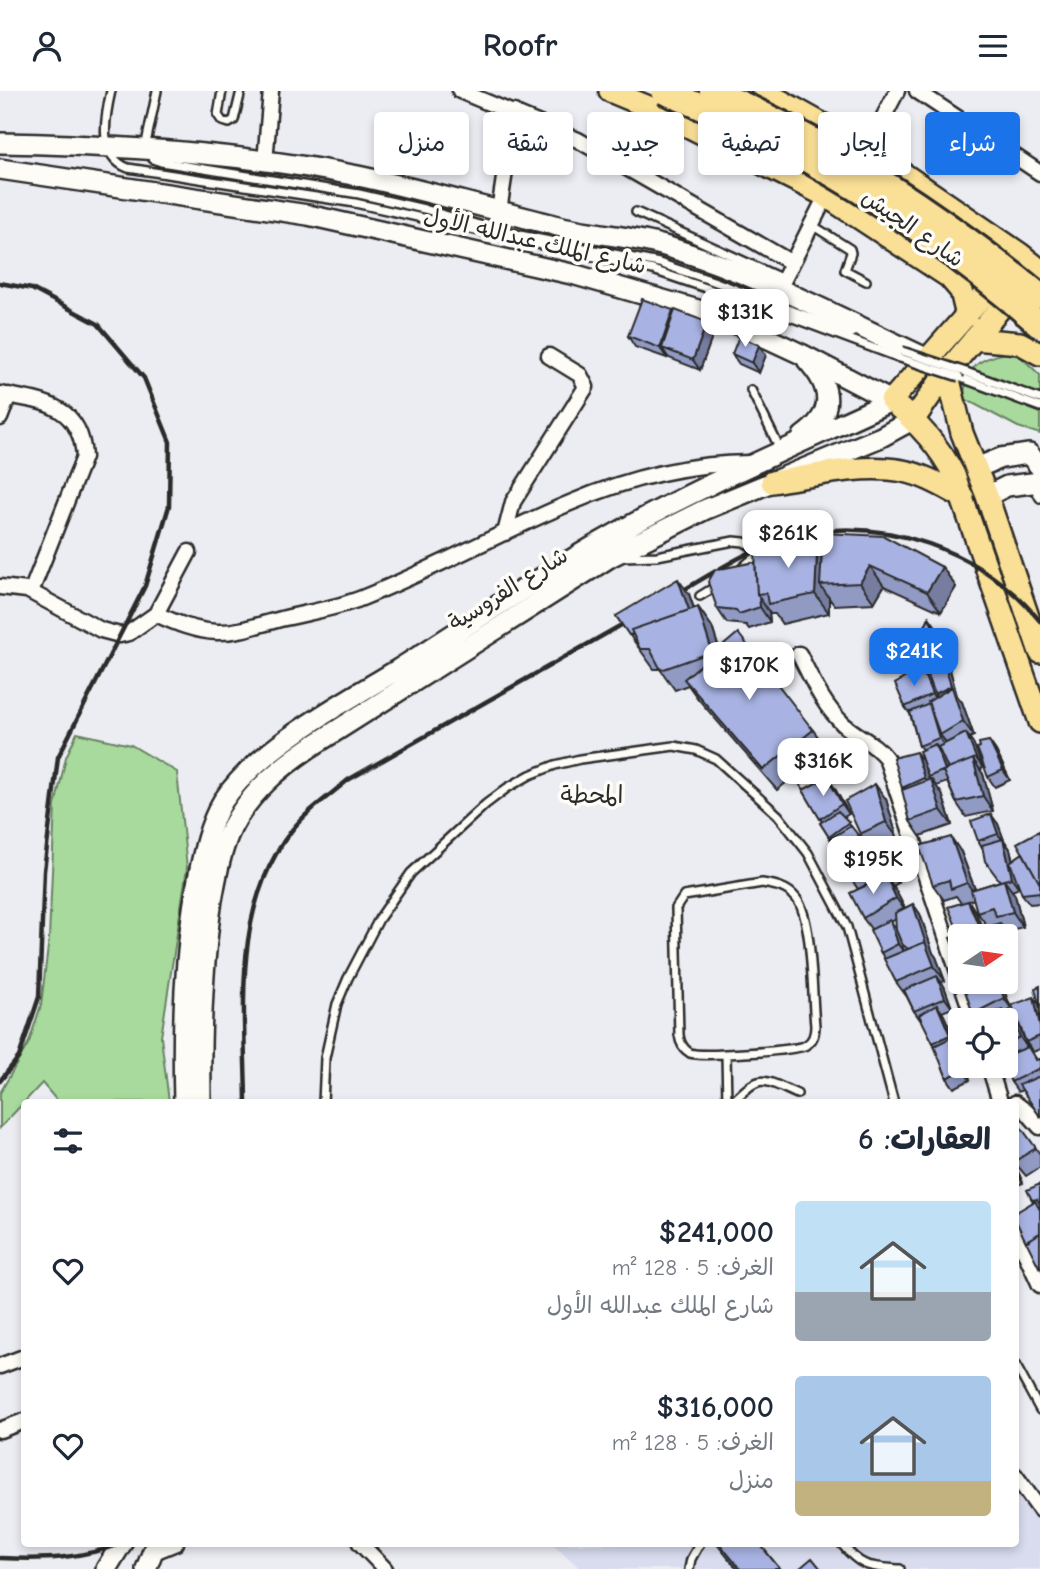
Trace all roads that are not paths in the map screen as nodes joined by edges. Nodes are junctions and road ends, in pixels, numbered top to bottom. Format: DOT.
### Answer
graph roads {
  1 [pos="111,91"];
  2 [pos="157,91"];
  3 [pos="222,91"];
  4 [pos="241,91"];
  5 [pos="271,91"];
  6 [pos="460,91"];
  7 [pos="610,91"];
  8 [pos="663,91"];
  9 [pos="712,91"];
  10 [pos="764,91"];
  11 [pos="897,91"];
  12 [pos="916,91"];
  13 [pos="514,112"];
  14 [pos="886,112"];
  15 [pos="818,121"];
  16 [pos="573,138"];
  17 [pos="0,143"];
  18 [pos="106,145"];
  19 [pos="145,148"];
  20 [pos="265,162"];
  21 [pos="0,169"];
  22 [pos="1040,173"];
  23 [pos="504,175"];
  24 [pos="905,175"];
  25 [pos="826,196"];
  26 [pos="499,211"];
  27 [pos="636,212"];
  28 [pos="811,225"];
  29 [pos="1034,262"];
  30 [pos="792,263"];
  31 [pos="866,281"];
  32 [pos="781,285"];
  33 [pos="1040,296"];
  34 [pos="967,316"];
  35 [pos="1040,325"];
  36 [pos="974,339"];
  37 [pos="801,354"];
  38 [pos="901,354"];
  39 [pos="1040,354"];
  40 [pos="549,356"];
  41 [pos="927,359"];
  42 [pos="957,374"];
  43 [pos="751,390"];
  44 [pos="5,395"];
  45 [pos="1040,399"];
  46 [pos="891,401"];
  47 [pos="1040,407"];
  48 [pos="0,418"];
  49 [pos="914,419"];
  50 [pos="781,452"];
  51 [pos="755,463"];
  52 [pos="976,468"];
  53 [pos="1037,473"];
  54 [pos="772,482"];
  55 [pos="987,496"];
  56 [pos="963,497"];
  57 [pos="505,533"];
  58 [pos="775,551"];
  59 [pos="189,552"];
  60 [pos="764,554"];
  61 [pos="610,557"];
  62 [pos="733,576"];
  63 [pos="722,583"];
  64 [pos="0,587"];
  65 [pos="31,592"];
  66 [pos="700,596"];
  67 [pos="156,614"];
  68 [pos="1040,652"];
  69 [pos="799,654"];
  70 [pos="1040,722"];
  71 [pos="859,737"];
  72 [pos="808,782"];
  73 [pos="948,943"];
  74 [pos="726,1054"];
  75 [pos="990,1078"];
  76 [pos="797,1094"];
  77 [pos="184,1099"];
  78 [pos="201,1099"];
  79 [pos="323,1099"];
  80 [pos="729,1099"];
  81 [pos="734,1099"];
  82 [pos="893,1099"];
  83 [pos="993,1099"];
  84 [pos="1019,1108"];
  85 [pos="1040,1128"];
  86 [pos="1019,1240"];
  87 [pos="1040,1285"];
  88 [pos="21,1358"];
  89 [pos="0,1366"];
  90 [pos="1019,1371"];
  91 [pos="1040,1410"];
  92 [pos="21,1422"];
  93 [pos="0,1430"];
  94 [pos="1019,1481"];
  95 [pos="1040,1510"];
  96 [pos="120,1547"];
  97 [pos="130,1547"];
  98 [pos="168,1547"];
  99 [pos="364,1547"];
  100 [pos="698,1547"];
  101 [pos="844,1547"];
  102 [pos="152,1555"];
  103 [pos="106,1569"];
  104 [pos="122,1569"];
  105 [pos="385,1569"];
  106 [pos="689,1569"];
  107 [pos="900,1569"];
  1 -- 18 [label="lane"];
  2 -- 19 [label="lane"];
  3 -- 4 [label="lane"];
  5 -- 20 [label="street"];
  6 -- 13 [label="street"];
  7 -- 25 [label="main road"];
  8 -- 35 [label="highway, شارع الجيش, bridge"];
  9 -- 33 [label="highway, شارع الجيش, bridge"];
  10 -- 15 [label="main road"];
  11 -- 14 [label="street"];
  12 -- 22 [label="street"];
  16 -- 30 [label="street"];
  17 -- 18 [label="main road, شارع الملك عبدالله الأول"];
  18 -- 19 [label="main road, شارع الملك عبدالله الأول"];
  18 -- 38 [label="lane"];
  19 -- 20 [label="main road, شارع الملك عبدالله الأول"];
  19 -- 38 [label="lane"];
  20 -- 26 [label="main road, شارع الملك عبدالله الأول"];
  21 -- 37 [label="main road, شارع الملك عبدالله الأول"];
  23 -- 26 [label="street"];
  24 -- 29 [label="main road"];
  25 -- 28 [label="street"];
  25 -- 34 [label="main road"];
  26 -- 32 [label="main road, شارع الملك عبدالله الأول"];
  27 -- 32 [label="lane"];
  28 -- 30 [label="street"];
  28 -- 31 [label="lane"];
  29 -- 34 [label="main road, شارع الفروسية"];
  29 -- 36 [label="main road, شارع الفروسية"];
  30 -- 32 [label="street"];
  32 -- 41 [label="main road, شارع الملك عبدالله الأول"];
  34 -- 41 [label="main road, شارع الفروسية"];
  36 -- 39 [label="main road"];
  36 -- 42 [label="main road, شارع الفروسية"];
  37 -- 46 [label="main road, شارع الملك عبدالله الأول"];
  37 -- 50 [label="main road"];
  38 -- 42 [label="lane, bridge"];
  40 -- 57 [label="street"];
  41 -- 42 [label="main road, شارع الملك عبدالله الأول"];
  41 -- 46 [label="main road, شارع الفروسية"];
  42 -- 45 [label="lane"];
  42 -- 47 [label="lane"];
  42 -- 49 [label="main road, شارع الفروسية"];
  42 -- 52 [label="main road"];
  43 -- 50 [label="lane"];
  44 -- 48 [label="street"];
  44 -- 65 [label="street"];
  46 -- 49 [label="main road, شارع الملك عبدالله الأول"];
  46 -- 50 [label="main road, شارع الفروسية"];
  49 -- 54 [label="main road, شارع الفروسية"];
  49 -- 56 [label="main road, شارع الملك عبدالله الأول"];
  50 -- 51 [label="main road, شارع الفروسية"];
  51 -- 57 [label="street"];
  51 -- 77 [label="main road, شارع الفروسية"];
  52 -- 53 [label="main road"];
  52 -- 55 [label="main road"];
  53 -- 55 [label="main road"];
  54 -- 56 [label="main road"];
  54 -- 61 [label="main road, شارع الفروسية"];
  55 -- 68 [label="main road"];
  56 -- 70 [label="main road, شارع الملك عبدالله الأول"];
  57 -- 67 [label="street"];
  58 -- 60 [label="lane"];
  59 -- 67 [label="street"];
  60 -- 61 [label="lane"];
  60 -- 62 [label="lane"];
  61 -- 78 [label="main road, شارع الفروسية"];
  63 -- 66 [label="lane"];
  64 -- 65 [label="street"];
  65 -- 67 [label="street"];
  69 -- 71 [label="street"];
  71 -- 72 [label="street"];
  71 -- 73 [label="street"];
  74 -- 74 [label="lane"];
  74 -- 80 [label="lane"];
  75 -- 83 [label="street"];
  76 -- 81 [label="lane"];
  79 -- 82 [label="lane"];
  84 -- 85 [label="street"];
  86 -- 87 [label="street"];
  88 -- 89 [label="street"];
  90 -- 91 [label="lane"];
  92 -- 93 [label="street"];
  94 -- 95 [label="street"];
  96 -- 103 [label="main road"];
  97 -- 104 [label="main road"];
  98 -- 102 [label="street"];
  99 -- 105 [label="street"];
  100 -- 106 [label="lane"];
  101 -- 107 [label="lane"];
}
